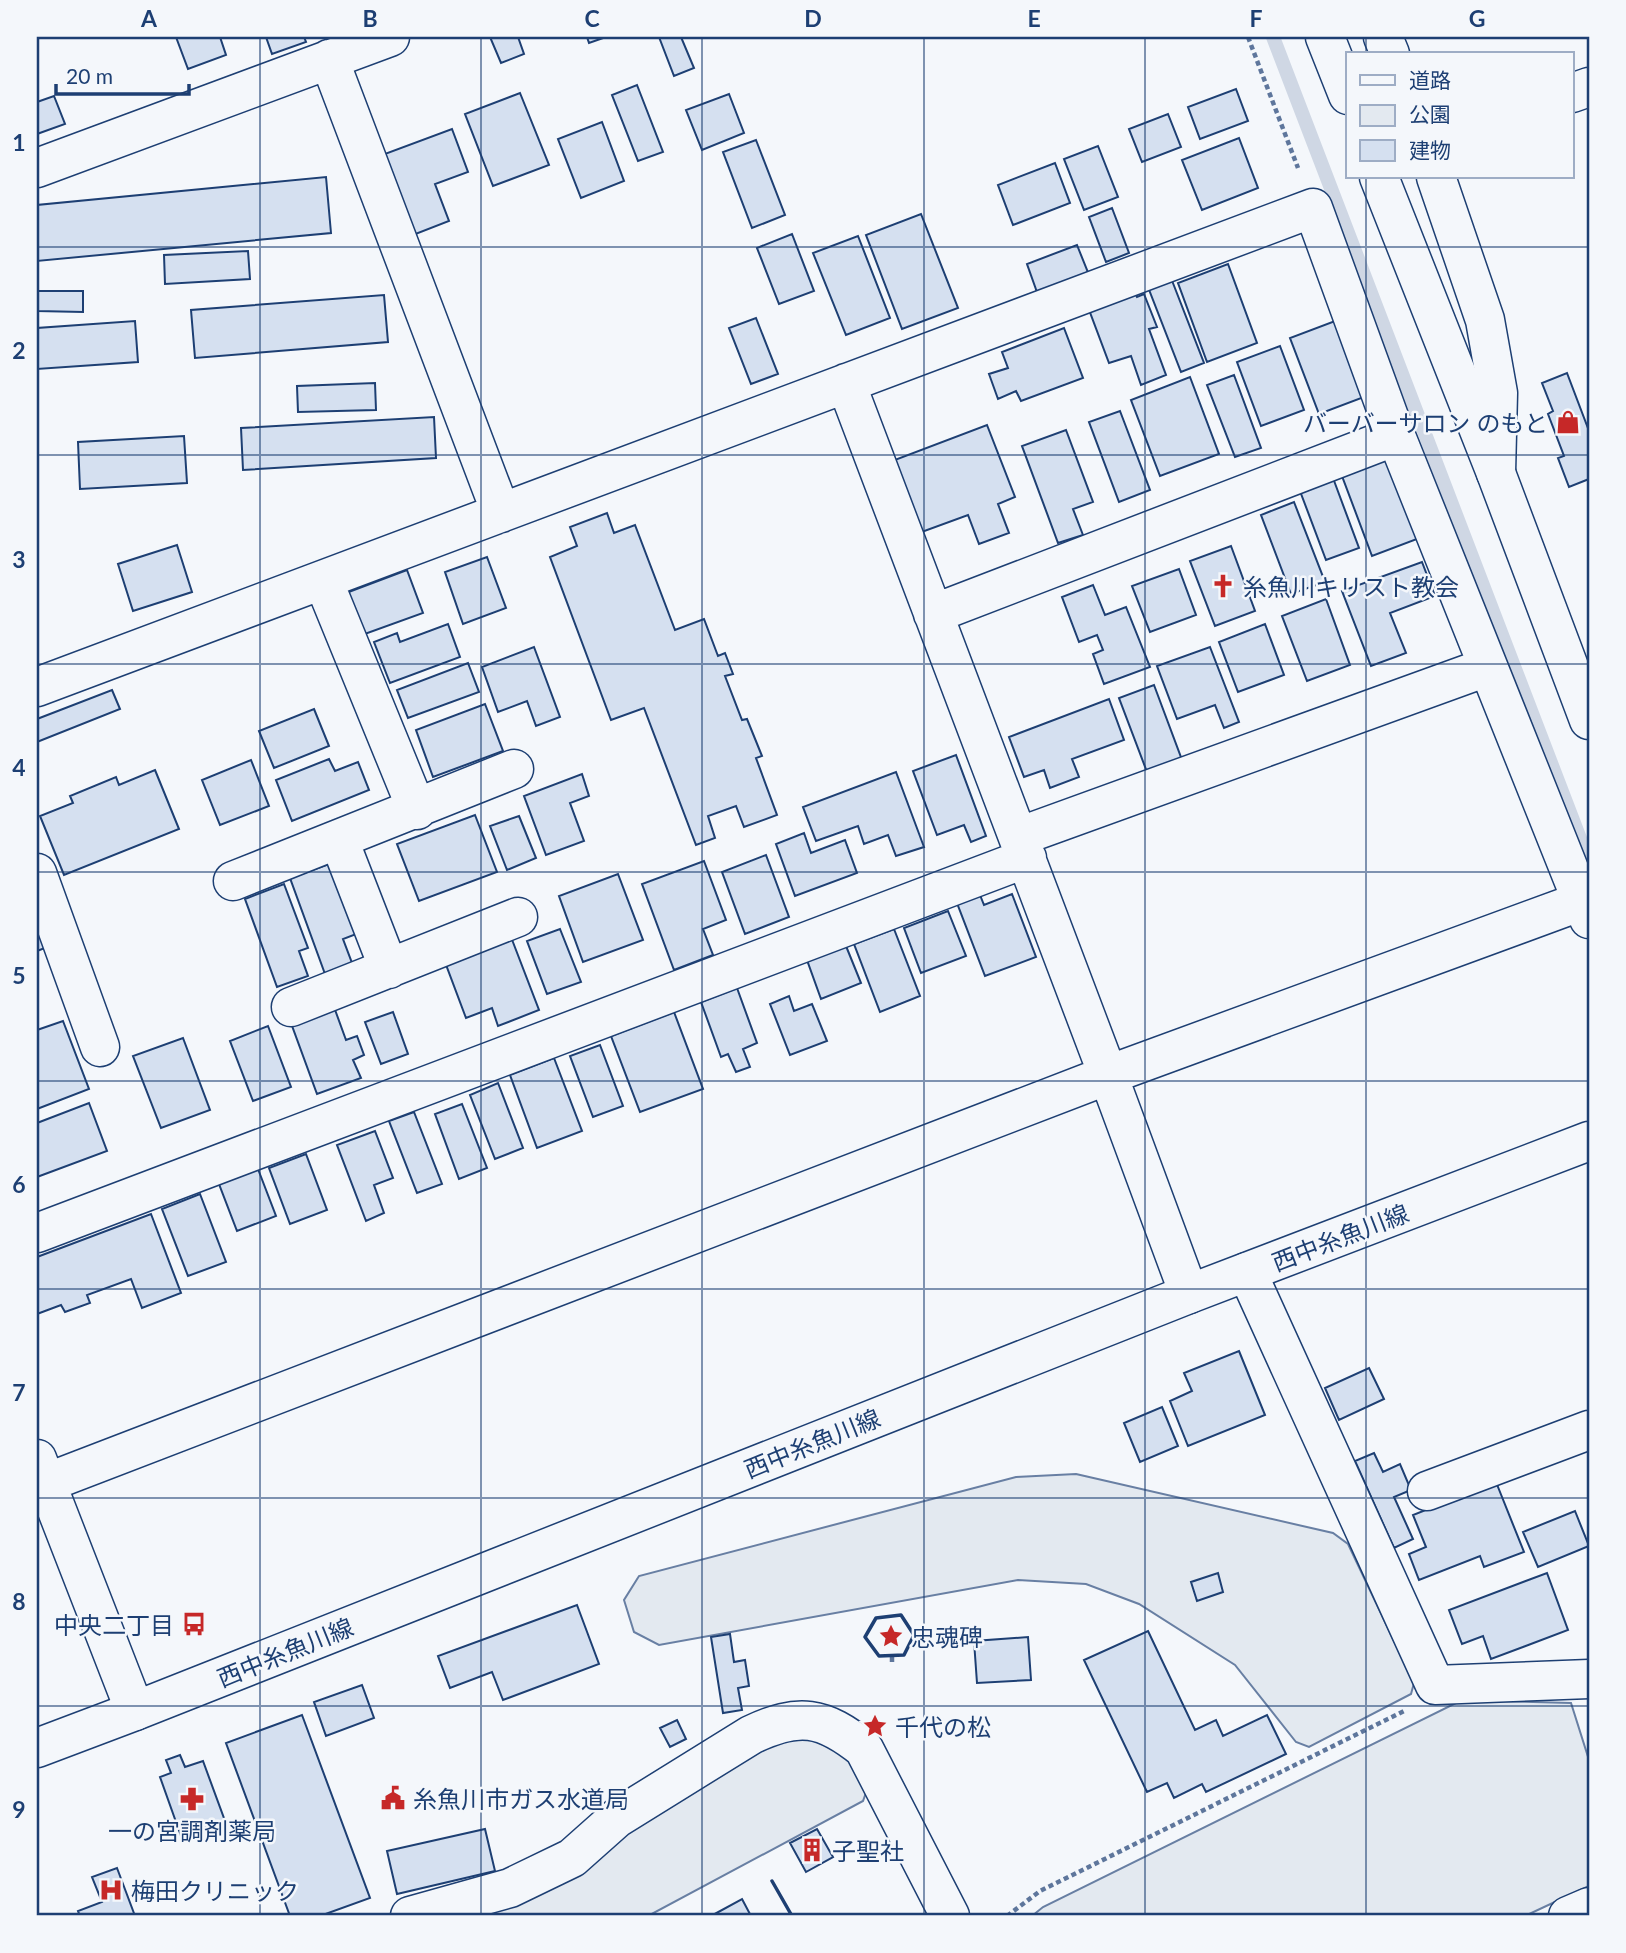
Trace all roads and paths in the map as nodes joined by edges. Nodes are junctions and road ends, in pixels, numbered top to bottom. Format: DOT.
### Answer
graph roads {
  1 [pos="390,37"];
  2 [pos="1248,37"];
  3 [pos="1325,37"];
  4 [pos="338,50"];
  5 [pos="1346,91"];
  6 [pos="37,168"];
  7 [pos="1379,178"];
  8 [pos="1436,178"];
  9 [pos="1313,208"];
  10 [pos="846,383"];
  11 [pos="1396,436"];
  12 [pos="1496,473"];
  13 [pos="501,513"];
  14 [pos="323,580"];
  15 [pos="933,614"];
  16 [pos="1487,667"];
  17 [pos="1581,676"];
  18 [pos="37,687"];
  19 [pos="1589,720"];
  20 [pos="514,769"];
  21 [pos="417,810"];
  22 [pos="339,840"];
  23 [pos="1022,848"];
  24 [pos="37,873"];
  25 [pos="233,881"];
  26 [pos="1586,910"];
  27 [pos="518,917"];
  28 [pos="389,969"];
  29 [pos="291,1007"];
  30 [pos="100,1046"];
  31 [pos="1108,1075"];
  32 [pos="1589,1141"];
  33 [pos="37,1233"];
  34 [pos="1247,1272"];
  35 [pos="1189,1294"];
  36 [pos="1589,1430"];
  37 [pos="41,1470"];
  38 [pos="1427,1491"];
  39 [pos="892,1657"];
  40 [pos="892,1665"];
  41 [pos="1589,1679"];
  42 [pos="1410,1707"];
  43 [pos="135,1711"];
  44 [pos="37,1748"];
  45 [pos="1589,1906"];
  46 [pos="410,1916"];
  47 [pos="950,1916"];
  48 [pos="1007,1916"];
  49 [pos="1568,1916"];
  1 -- 4 [label="street"];
  2 -- 9 [label="path"];
  3 -- 5 [label="street"];
  4 -- 6 [label="street"];
  4 -- 13 [label="street"];
  7 -- 12 [label="street"];
  8 -- 12 [label="street"];
  9 -- 10 [label="street"];
  9 -- 11 [label="street"];
  10 -- 13 [label="street"];
  10 -- 15 [label="street"];
  11 -- 15 [label="street"];
  11 -- 16 [label="street"];
  12 -- 17 [label="street"];
  13 -- 14 [label="street"];
  14 -- 18 [label="street"];
  14 -- 21 [label="street"];
  15 -- 23 [label="street"];
  16 -- 23 [label="street"];
  16 -- 26 [label="street"];
  17 -- 19 [label="street"];
  20 -- 21 [label="street"];
  21 -- 22 [label="street"];
  22 -- 25 [label="street"];
  22 -- 28 [label="street"];
  23 -- 31 [label="street"];
  23 -- 33 [label="street"];
  24 -- 30 [label="street"];
  26 -- 31 [label="street"];
  27 -- 28 [label="street"];
  28 -- 29 [label="street"];
  31 -- 35 [label="street"];
  31 -- 37 [label="street"];
  32 -- 34 [label="street, 西中糸魚川線"];
  34 -- 35 [label="street, 西中糸魚川線"];
  34 -- 41 [label="street"];
  35 -- 43 [label="street, 西中糸魚川線"];
  36 -- 38 [label="street"];
  37 -- 43 [label="street"];
  39 -- 40 [label="path"];
  42 -- 48 [label="path"];
  43 -- 44 [label="street, 西中糸魚川線"];
  45 -- 49 [label="street"];
  46 -- 47 [label="street"];
}
